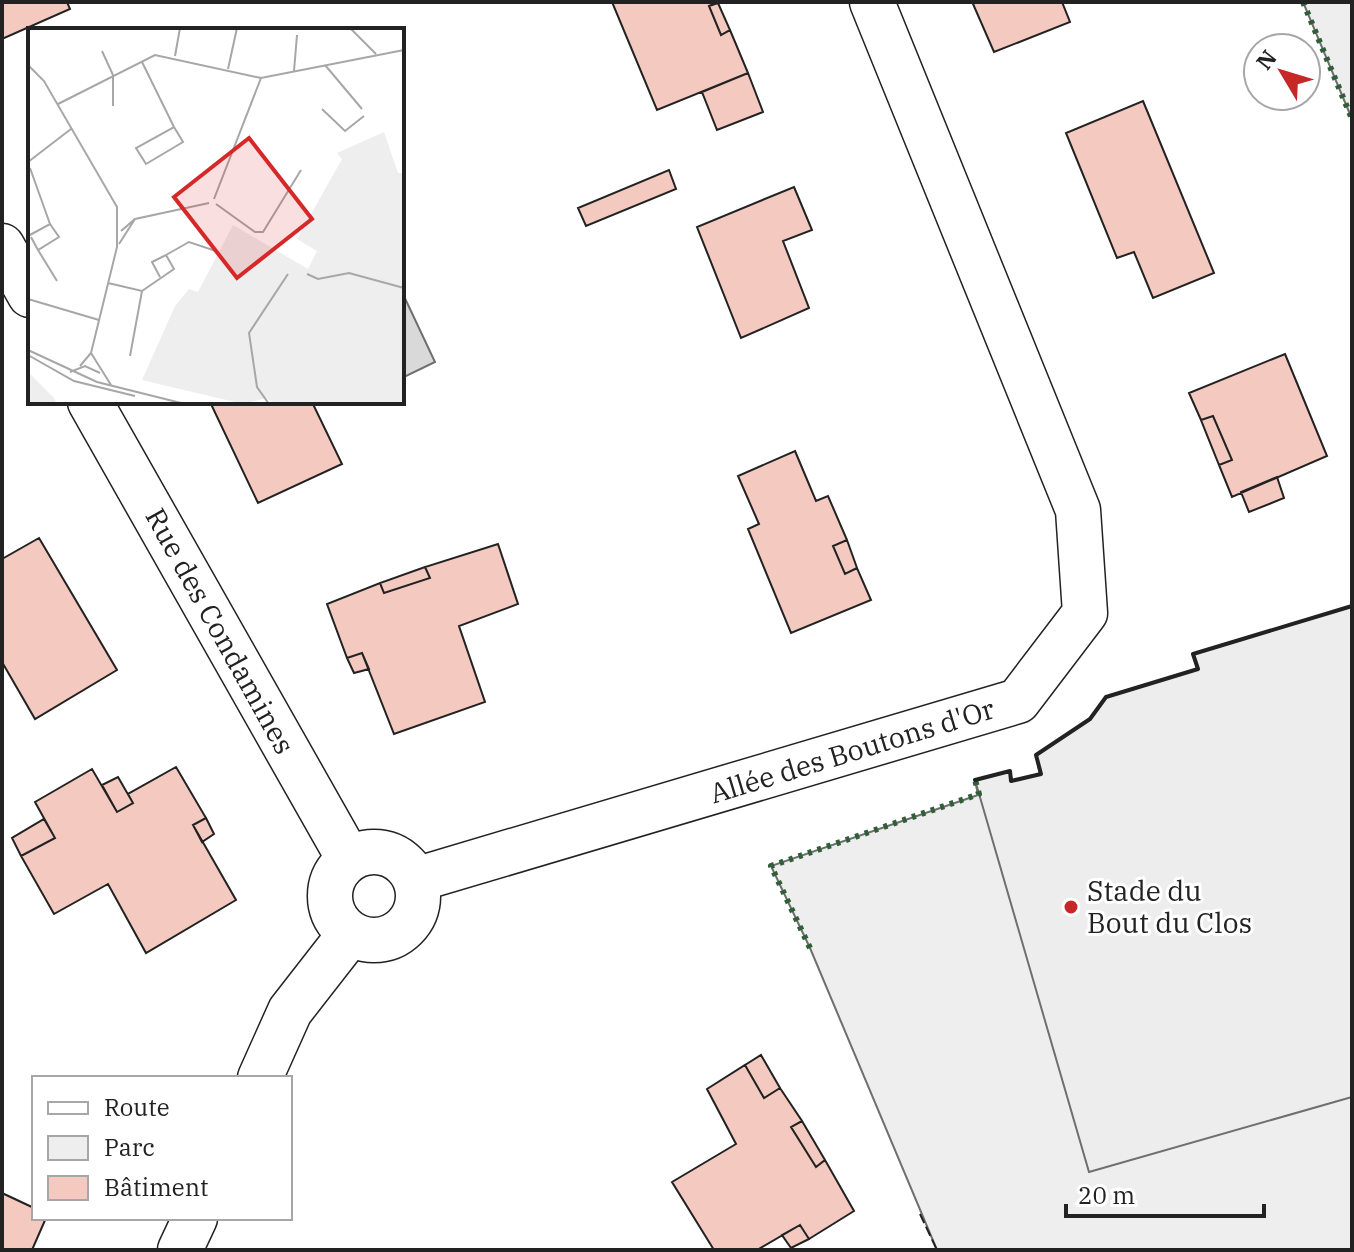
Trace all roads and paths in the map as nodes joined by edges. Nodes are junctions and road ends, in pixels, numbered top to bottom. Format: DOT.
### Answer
graph roads {
  1 [pos="872,2"];
  2 [pos="2,246"];
  3 [pos="28,292"];
  4 [pos="91,404"];
  5 [pos="349,859"];
  6 [pos="415,880"];
  7 [pos="350,934"];
  8 [pos="261,1076"];
  9 [pos="194,1220"];
  10 [pos="180,1250"];
  1 -- 6 [label="street, Allée des Boutons d'Or"];
  2 -- 3 [label="street"];
  4 -- 5 [label="street, Rue des Condamines"];
  5 -- 6 [label="street"];
  5 -- 7 [label="street"];
  6 -- 7 [label="street"];
  7 -- 8 [label="street"];
  9 -- 10 [label="street"];
}
